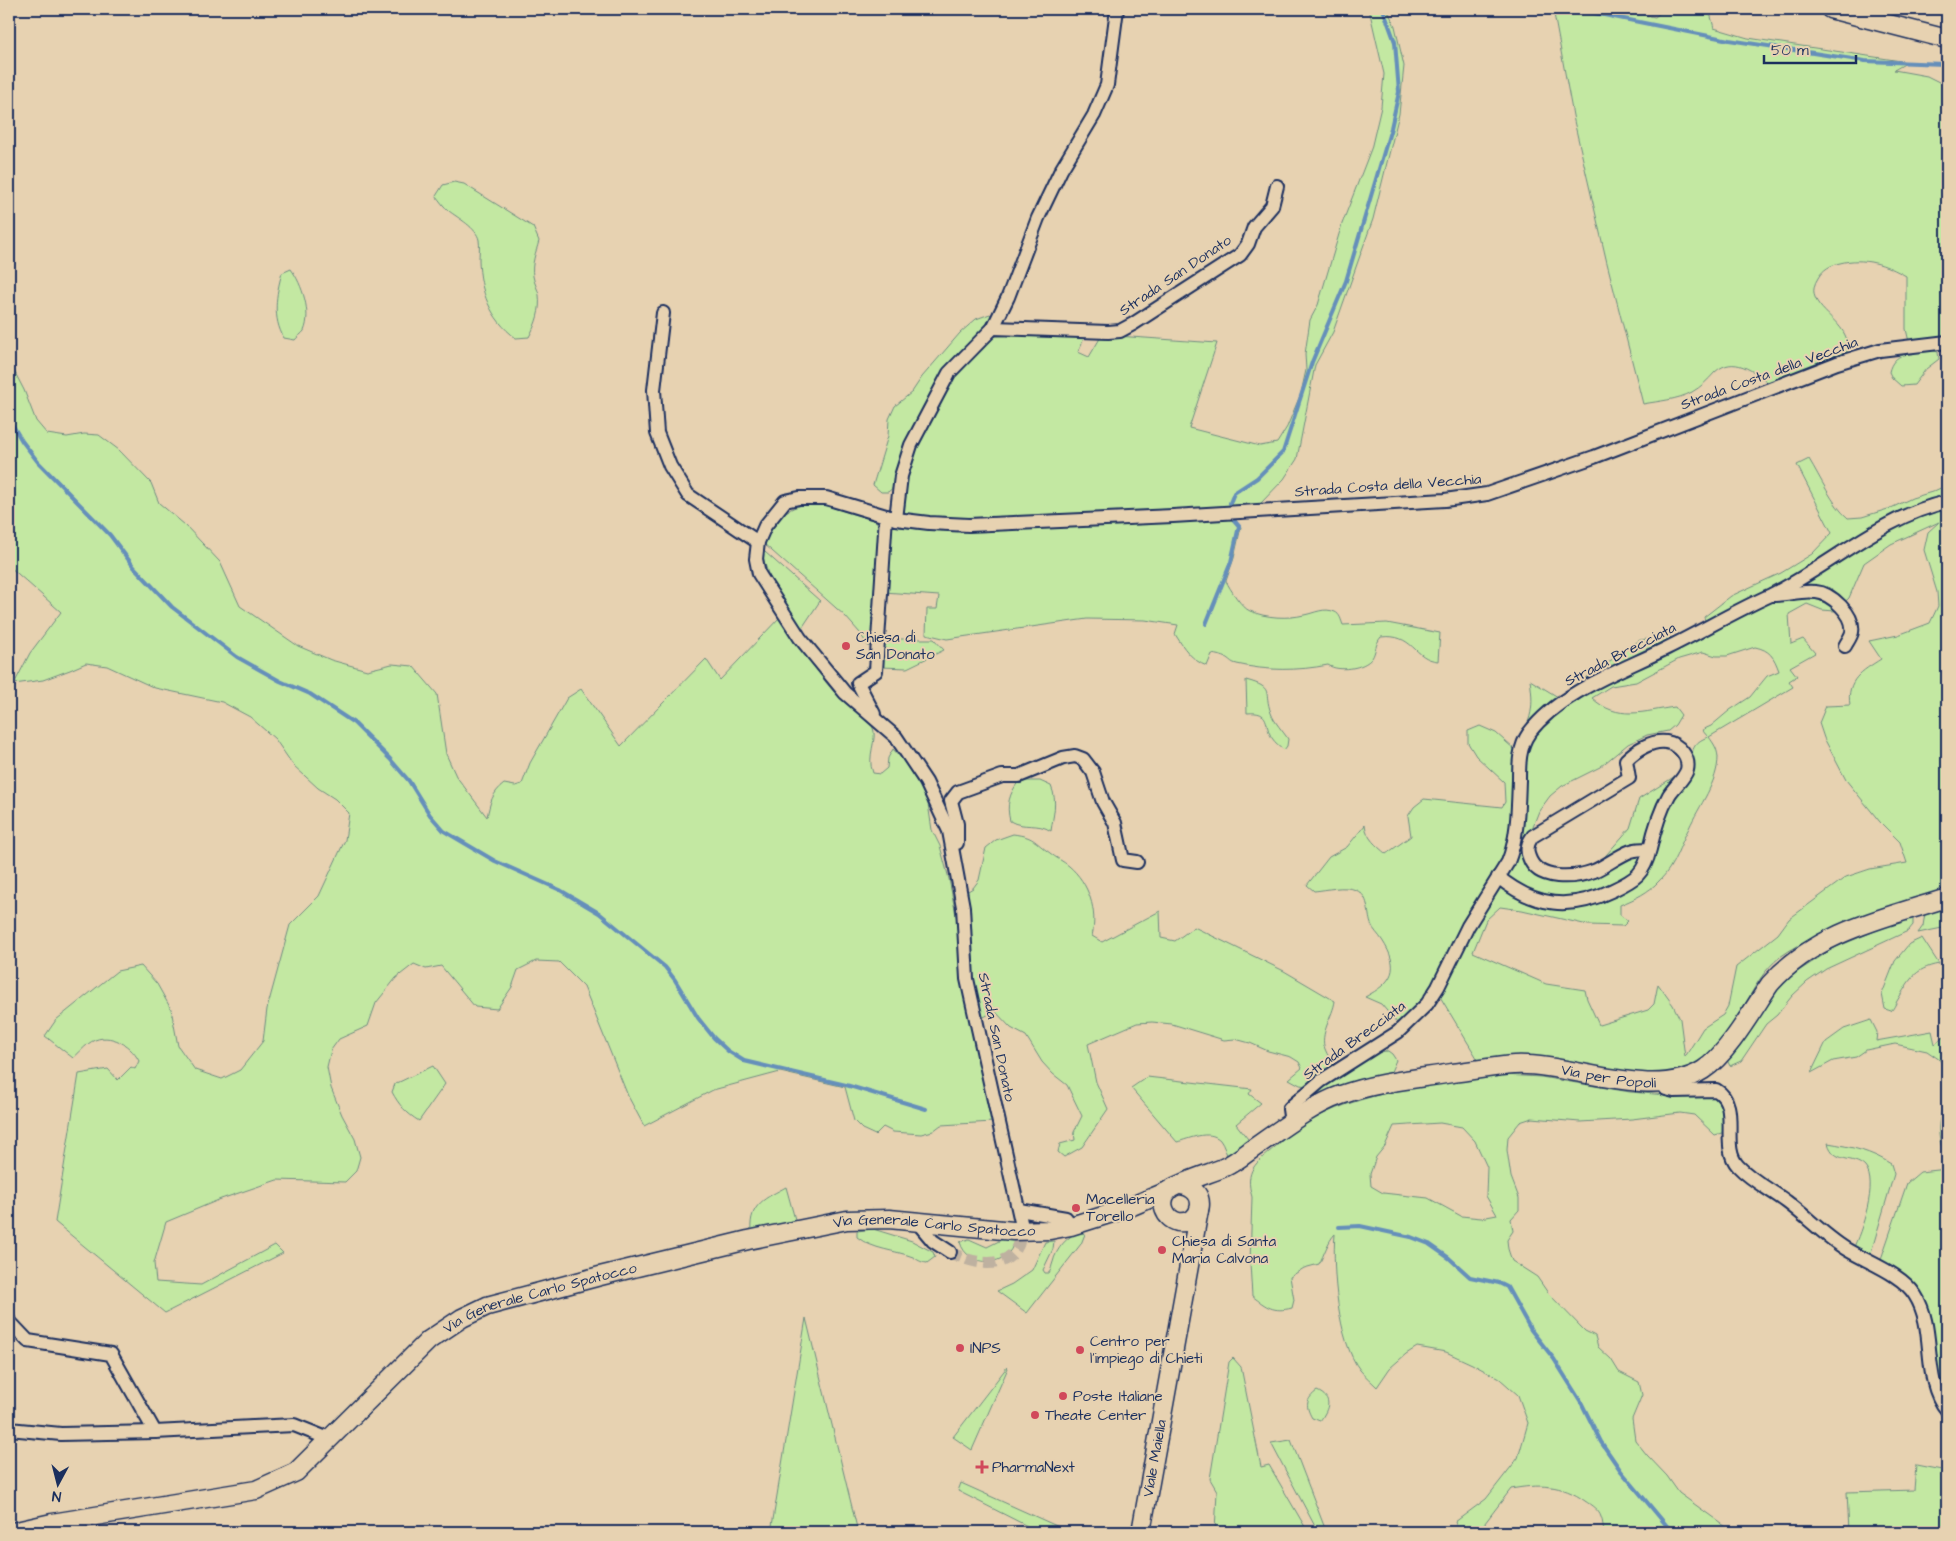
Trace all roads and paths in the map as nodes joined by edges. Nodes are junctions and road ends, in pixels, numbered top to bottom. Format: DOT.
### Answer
graph roads {
  1 [pos="1116,9"];
  2 [pos="1830,9"];
  3 [pos="1947,39"];
  4 [pos="1277,186"];
  5 [pos="663,313"];
  6 [pos="993,328"];
  7 [pos="1947,342"];
  8 [pos="1947,502"];
  9 [pos="891,517"];
  10 [pos="758,542"];
  11 [pos="1770,595"];
  12 [pos="1845,646"];
  13 [pos="878,721"];
  14 [pos="1650,849"];
  15 [pos="1137,862"];
  16 [pos="956,868"];
  17 [pos="1498,877"];
  18 [pos="1947,898"];
  19 [pos="1661,1082"];
  20 [pos="1292,1123"];
  21 [pos="1227,1166"];
  22 [pos="1174,1188"];
  23 [pos="1200,1205"];
  24 [pos="1125,1209"];
  25 [pos="1170,1217"];
  26 [pos="917,1222"];
  27 [pos="948,1225"];
  28 [pos="1072,1226"];
  29 [pos="1188,1265"];
  30 [pos="9,1321"];
  31 [pos="1947,1410"];
  32 [pos="9,1429"];
  33 [pos="155,1432"];
  34 [pos="329,1439"];
  35 [pos="12,1532"];
  36 [pos="1141,1532"];
  1 -- 6 [label="street, Strada San Donato"];
  2 -- 3 [label="main road"];
  4 -- 6 [label="street, Strada San Donato"];
  5 -- 10 [label="street"];
  6 -- 9 [label="street, Strada San Donato"];
  7 -- 9 [label="street, Strada Costa della Vecchia"];
  8 -- 11 [label="street, Strada Brecciata"];
  9 -- 10 [label="street, Strada San Donato"];
  9 -- 13 [label="street, Strada San Donato"];
  10 -- 13 [label="street, Strada San Donato"];
  11 -- 12 [label="street"];
  11 -- 17 [label="street, Strada Brecciata"];
  13 -- 16 [label="street, Strada San Donato"];
  14 -- 14 [label="street"];
  14 -- 17 [label="street"];
  15 -- 16 [label="street, Strada San Donato"];
  16 -- 28 [label="street, Strada San Donato"];
  17 -- 20 [label="street, Strada Brecciata"];
  18 -- 19 [label="main road, Via per Popoli"];
  19 -- 20 [label="main road, Via per Popoli"];
  19 -- 31 [label="street"];
  20 -- 21 [label="main road, Via per Popoli"];
  21 -- 22 [label="main road, Via per Popoli"];
  21 -- 23 [label="main road, Via per Popoli"];
  22 -- 23 [label="main road"];
  22 -- 24 [label="main road, Via Generale Carlo Spatocco"];
  22 -- 25 [label="main road"];
  23 -- 25 [label="main road"];
  23 -- 29 [label="main road, Viale Maiella"];
  24 -- 25 [label="main road, Via Generale Carlo Spatocco"];
  24 -- 28 [label="main road, Via Generale Carlo Spatocco"];
  25 -- 29 [label="main road, Viale Maiella"];
  26 -- 27 [label="main road, Via Generale Carlo Spatocco"];
  26 -- 27 [label="street"];
  26 -- 34 [label="main road, Via Generale Carlo Spatocco"];
  27 -- 28 [label="main road, Via Generale Carlo Spatocco"];
  29 -- 36 [label="main road, Viale Maiella"];
  30 -- 33 [label="street"];
  32 -- 33 [label="street"];
  33 -- 34 [label="street"];
  34 -- 35 [label="main road, Via Generale Carlo Spatocco"];
}
